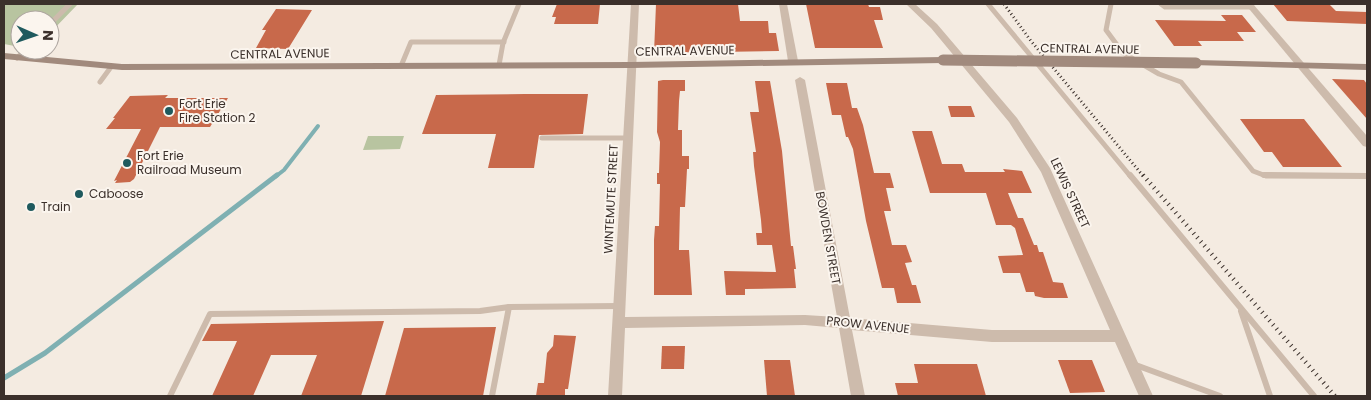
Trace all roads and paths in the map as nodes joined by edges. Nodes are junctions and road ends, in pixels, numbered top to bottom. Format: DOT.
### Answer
graph roads {
  1 [pos="70,4"];
  2 [pos="519,4"];
  3 [pos="635,4"];
  4 [pos="784,4"];
  5 [pos="910,4"];
  6 [pos="988,4"];
  7 [pos="1111,4"];
  8 [pos="1162,4"];
  9 [pos="1251,6"];
  10 [pos="60,14"];
  11 [pos="504,42"];
  12 [pos="60,60"];
  13 [pos="793,61"];
  14 [pos="499,65"];
  15 [pos="631,65"];
  16 [pos="1302,65"];
  17 [pos="401,66"];
  18 [pos="111,67"];
  19 [pos="1367,67"];
  20 [pos="800,80"];
  21 [pos="100,82"];
  22 [pos="542,138"];
  23 [pos="628,138"];
  24 [pos="1367,143"];
  25 [pos="1367,176"];
  26 [pos="620,306"];
  27 [pos="1239,306"];
  28 [pos="508,307"];
  29 [pos="843,322"];
  30 [pos="619,323"];
  31 [pos="1118,336"];
  32 [pos="1130,363"];
  33 [pos="170,396"];
  34 [pos="492,396"];
  35 [pos="615,396"];
  36 [pos="858,396"];
  37 [pos="1146,396"];
  38 [pos="1220,396"];
  39 [pos="1270,396"];
  40 [pos="1314,396"];
  1 -- 10 [label="lane"];
  2 -- 11 [label="lane"];
  3 -- 15 [label="street, WINTEMUTE STREET"];
  4 -- 13 [label="street"];
  5 -- 31 [label="street, LEWIS STREET"];
  6 -- 27 [label="lane"];
  7 -- 25 [label="lane"];
  8 -- 9 [label="lane"];
  9 -- 16 [label="street"];
  11 -- 14 [label="lane"];
  11 -- 17 [label="lane"];
  12 -- 18 [label="main road, CENTRAL AVENUE"];
  13 -- 15 [label="main road, CENTRAL AVENUE"];
  13 -- 16 [label="main road, CENTRAL AVENUE, bridge"];
  14 -- 15 [label="main road, CENTRAL AVENUE"];
  14 -- 17 [label="main road, CENTRAL AVENUE"];
  15 -- 23 [label="street, WINTEMUTE STREET"];
  16 -- 19 [label="main road, CENTRAL AVENUE"];
  16 -- 24 [label="street"];
  17 -- 18 [label="main road, CENTRAL AVENUE"];
  18 -- 21 [label="lane"];
  20 -- 29 [label="street, BOWDEN STREET"];
  22 -- 23 [label="lane"];
  23 -- 26 [label="street, WINTEMUTE STREET"];
  26 -- 28 [label="lane"];
  26 -- 30 [label="street, WINTEMUTE STREET"];
  27 -- 39 [label="lane"];
  27 -- 40 [label="lane"];
  28 -- 33 [label="lane"];
  28 -- 34 [label="lane"];
  29 -- 30 [label="street, PROW AVENUE"];
  29 -- 31 [label="street, PROW AVENUE"];
  29 -- 36 [label="street, BOWDEN STREET"];
  30 -- 35 [label="street, WINTEMUTE STREET"];
  31 -- 32 [label="street, LEWIS STREET"];
  32 -- 37 [label="street, LEWIS STREET"];
  32 -- 38 [label="lane"];
}
